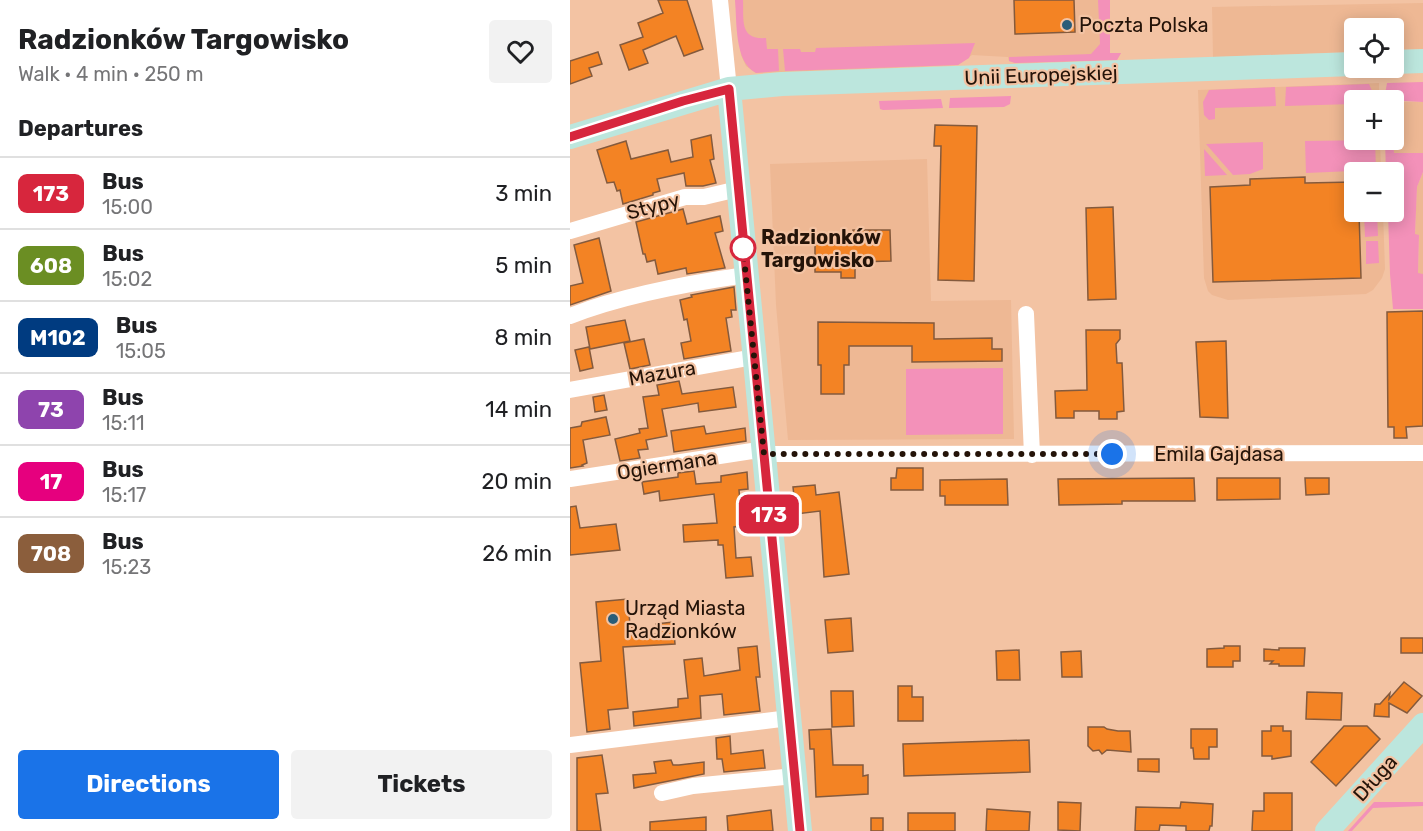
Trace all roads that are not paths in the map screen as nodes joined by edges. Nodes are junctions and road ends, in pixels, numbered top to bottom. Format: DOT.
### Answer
graph roads {
  1 [pos="720,0"];
  2 [pos="1423,61"];
  3 [pos="1404,62"];
  4 [pos="1344,64"];
  5 [pos="729,89"];
  6 [pos="570,137"];
  7 [pos="738,189"];
  8 [pos="570,231"];
  9 [pos="746,275"];
  10 [pos="1026,314"];
  11 [pos="570,316"];
  12 [pos="754,357"];
  13 [pos="570,390"];
  14 [pos="1423,453"];
  15 [pos="764,454"];
  16 [pos="1032,455"];
  17 [pos="570,478"];
  18 [pos="789,718"];
  19 [pos="1423,725"];
  20 [pos="570,746"];
  21 [pos="794,776"];
  22 [pos="662,793"];
  23 [pos="800,831"];
  24 [pos="1327,831"];
  1 -- 5 [label="street"];
  2 -- 3 [label="street"];
  4 -- 5 [label="street, Unii Europejskiej"];
  5 -- 6 [label="street, Unii Europejskiej"];
  5 -- 7 [label="street"];
  7 -- 8 [label="street, Stypy"];
  7 -- 9 [label="street"];
  9 -- 11 [label="street"];
  9 -- 12 [label="street"];
  10 -- 16 [label="street"];
  12 -- 13 [label="street, Mazura"];
  12 -- 15 [label="street"];
  14 -- 16 [label="street, Emila Gajdasa"];
  15 -- 16 [label="street, Emila Gajdasa"];
  15 -- 17 [label="street, Ogiermana"];
  15 -- 18 [label="street"];
  18 -- 20 [label="street"];
  18 -- 21 [label="street"];
  19 -- 24 [label="street, Długa"];
  21 -- 22 [label="street"];
  21 -- 23 [label="street"];
}
